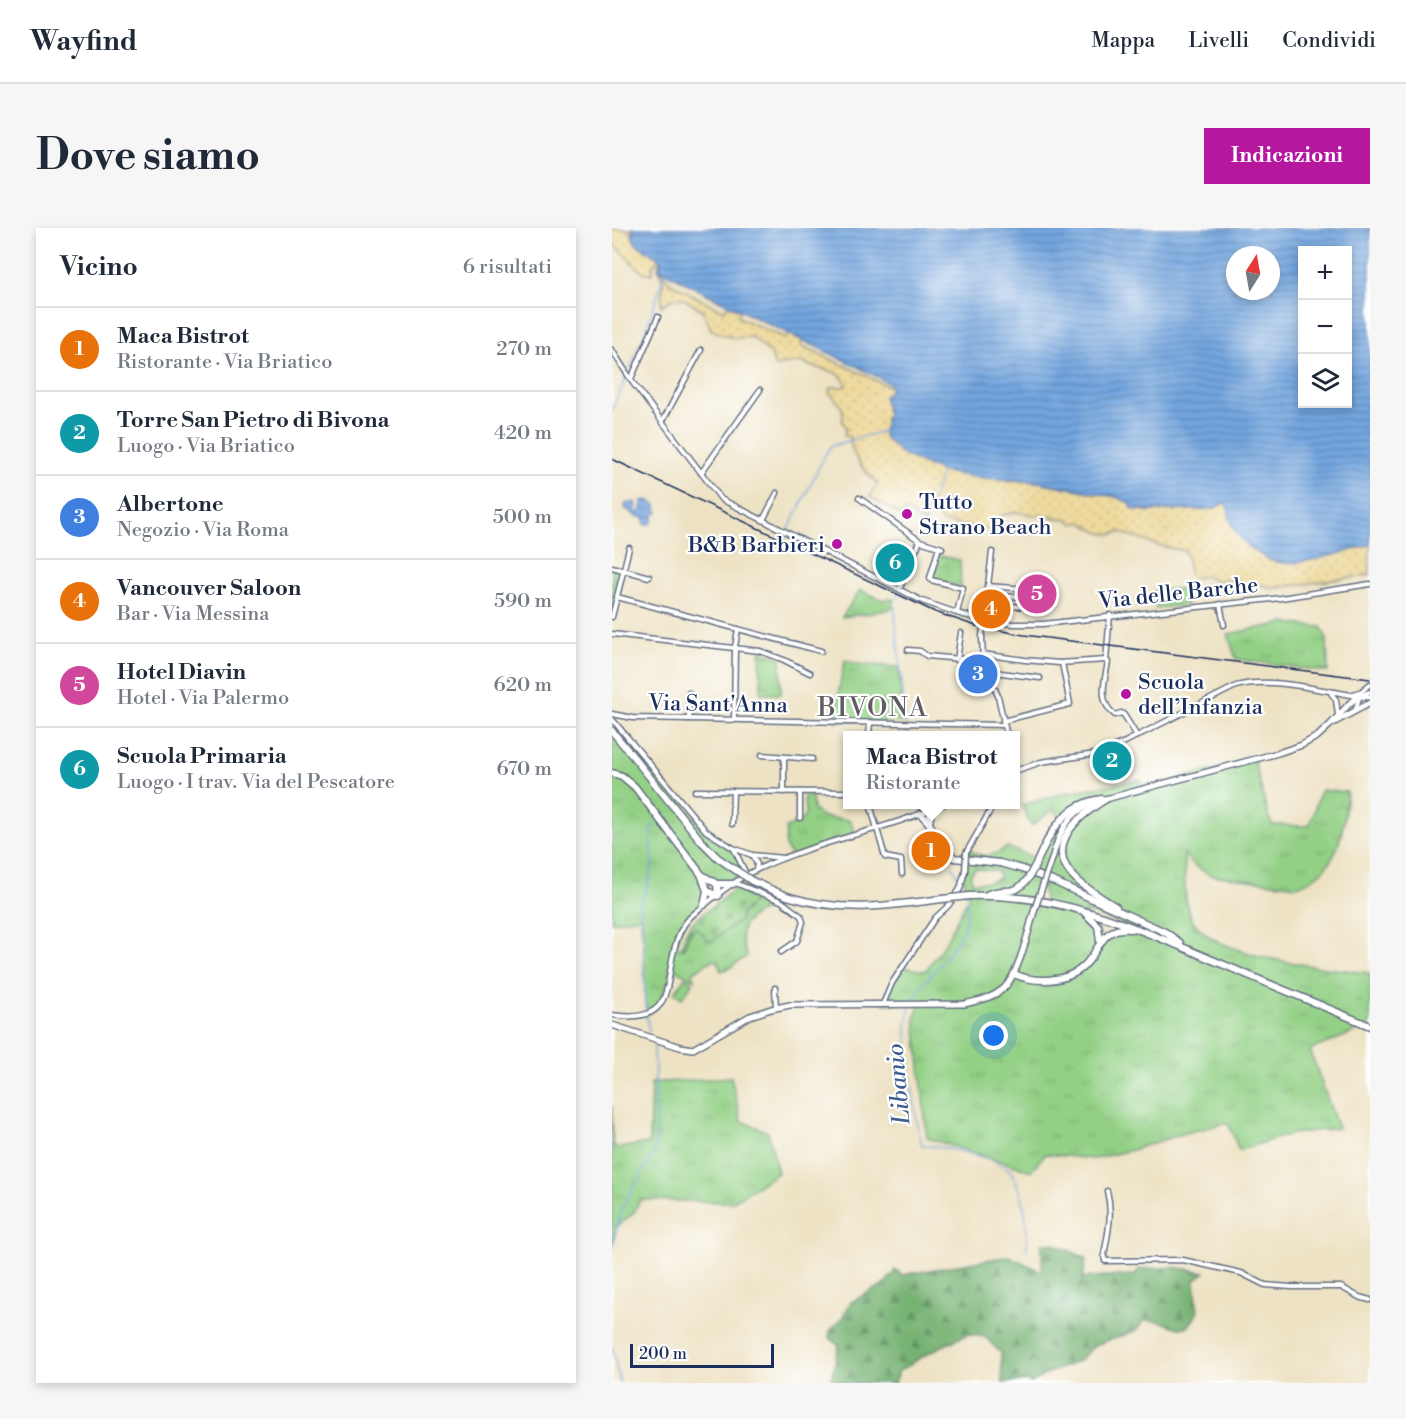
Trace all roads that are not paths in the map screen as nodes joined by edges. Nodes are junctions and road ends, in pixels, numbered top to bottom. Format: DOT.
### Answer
graph roads {
  1 [pos="658,317"];
  2 [pos="612,350"];
  3 [pos="701,350"];
  4 [pos="631,380"];
  5 [pos="760,390"];
  6 [pos="662,422"];
  7 [pos="701,473"];
  8 [pos="777,493"];
  9 [pos="859,498"];
  10 [pos="763,520"];
  11 [pos="920,541"];
  12 [pos="629,548"];
  13 [pos="992,552"];
  14 [pos="612,567"];
  15 [pos="623,570"];
  16 [pos="649,577"];
  17 [pos="1370,584"];
  18 [pos="987,586"];
  19 [pos="900,588"];
  20 [pos="1030,589"];
  21 [pos="986,596"];
  22 [pos="617,597"];
  23 [pos="1035,597"];
  24 [pos="1220,604"];
  25 [pos="985,605"];
  26 [pos="1034,607"];
  27 [pos="957,613"];
  28 [pos="1110,615"];
  29 [pos="612,617"];
  30 [pos="986,620"];
  31 [pos="1224,625"];
  32 [pos="738,629"];
  33 [pos="961,633"];
  34 [pos="612,634"];
  35 [pos="735,647"];
  36 [pos="908,650"];
  37 [pos="821,651"];
  38 [pos="982,654"];
  39 [pos="957,660"];
  40 [pos="1106,660"];
  41 [pos="983,662"];
  42 [pos="1062,663"];
  43 [pos="986,670"];
  44 [pos="810,673"];
  45 [pos="1040,678"];
  46 [pos="1369,691"];
  47 [pos="1330,692"];
  48 [pos="689,693"];
  49 [pos="1361,694"];
  50 [pos="1370,703"];
  51 [pos="1355,712"];
  52 [pos="1338,715"];
  53 [pos="612,716"];
  54 [pos="689,719"];
  55 [pos="734,719"];
  56 [pos="870,722"];
  57 [pos="1003,723"];
  58 [pos="1331,724"];
  59 [pos="612,731"];
  60 [pos="869,731"];
  61 [pos="1006,731"];
  62 [pos="1137,736"];
  63 [pos="762,755"];
  64 [pos="784,757"];
  65 [pos="812,759"];
  66 [pos="1020,769"];
  67 [pos="612,773"];
  68 [pos="695,791"];
  69 [pos="733,791"];
  70 [pos="784,792"];
  71 [pos="800,792"];
  72 [pos="843,792"];
  73 [pos="1106,799"];
  74 [pos="871,809"];
  75 [pos="991,809"];
  76 [pos="931,810"];
  77 [pos="921,814"];
  78 [pos="800,818"];
  79 [pos="929,823"];
  80 [pos="732,824"];
  81 [pos="876,828"];
  82 [pos="733,848"];
  83 [pos="752,855"];
  84 [pos="784,858"];
  85 [pos="743,865"];
  86 [pos="756,870"];
  87 [pos="701,874"];
  88 [pos="902,874"];
  89 [pos="740,880"];
  90 [pos="717,884"];
  91 [pos="734,884"];
  92 [pos="707,891"];
  93 [pos="985,895"];
  94 [pos="718,896"];
  95 [pos="704,905"];
  96 [pos="1082,910"];
  97 [pos="1130,917"];
  98 [pos="1139,929"];
  99 [pos="1100,941"];
  100 [pos="1190,950"];
  101 [pos="781,952"];
  102 [pos="1014,974"];
  103 [pos="775,988"];
  104 [pos="883,1004"];
  105 [pos="776,1008"];
  106 [pos="612,1015"];
  107 [pos="612,1025"];
  108 [pos="1370,1026"];
  109 [pos="1107,1191"];
  110 [pos="1370,1300"];
  1 -- 4 [label="street"];
  2 -- 4 [label="street, Via delle Barche"];
  3 -- 6 [label="street"];
  4 -- 6 [label="street, Via delle Barche"];
  5 -- 7 [label="street"];
  6 -- 7 [label="street, Via delle Barche"];
  7 -- 10 [label="street, Via delle Barche"];
  8 -- 10 [label="street"];
  9 -- 11 [label="street"];
  10 -- 19 [label="street, Via delle Barche"];
  11 -- 19 [label="street"];
  11 -- 27 [label="street"];
  12 -- 15 [label="street"];
  13 -- 18 [label="street"];
  14 -- 15 [label="street"];
  15 -- 16 [label="street"];
  15 -- 22 [label="street"];
  17 -- 24 [label="street, Via delle Barche"];
  18 -- 20 [label="street"];
  18 -- 21 [label="street"];
  19 -- 27 [label="street, Via delle Barche"];
  21 -- 23 [label="street"];
  21 -- 25 [label="street"];
  22 -- 29 [label="street"];
  22 -- 32 [label="street"];
  24 -- 28 [label="street, Via delle Barche"];
  24 -- 31 [label="street"];
  25 -- 26 [label="street"];
  25 -- 30 [label="street"];
  27 -- 30 [label="street, Via delle Barche"];
  28 -- 30 [label="street, Via delle Barche"];
  28 -- 40 [label="street"];
  30 -- 38 [label="street"];
  32 -- 35 [label="street"];
  32 -- 37 [label="street"];
  33 -- 39 [label="street"];
  34 -- 35 [label="street"];
  35 -- 44 [label="street"];
  35 -- 55 [label="street"];
  36 -- 39 [label="street"];
  38 -- 41 [label="street"];
  38 -- 42 [label="street"];
  39 -- 41 [label="street"];
  40 -- 42 [label="street"];
  40 -- 62 [label="street"];
  41 -- 43 [label="street"];
  42 -- 57 [label="street, Via Sant'Anna"];
  43 -- 45 [label="street"];
  43 -- 57 [label="street"];
  46 -- 49 [label="street"];
  46 -- 49 [label="street"];
  47 -- 49 [label="street"];
  47 -- 52 [label="street"];
  47 -- 62 [label="street"];
  48 -- 54 [label="street"];
  49 -- 51 [label="street"];
  49 -- 52 [label="street"];
  50 -- 51 [label="street"];
  51 -- 58 [label="street"];
  52 -- 58 [label="street"];
  53 -- 54 [label="street, Via Sant'Anna"];
  53 -- 82 [label="street"];
  54 -- 55 [label="street, Via Sant'Anna"];
  55 -- 56 [label="street, Via Sant'Anna"];
  56 -- 57 [label="street, Via Sant'Anna"];
  56 -- 60 [label="street"];
  57 -- 61 [label="street"];
  58 -- 73 [label="street"];
  59 -- 93 [label="main road, bridge"];
  62 -- 66 [label="street"];
  63 -- 64 [label="street"];
  64 -- 65 [label="street"];
  64 -- 70 [label="street"];
  67 -- 87 [label="main road"];
  68 -- 69 [label="street"];
  69 -- 70 [label="street"];
  69 -- 80 [label="street"];
  70 -- 71 [label="street"];
  71 -- 72 [label="street"];
  71 -- 78 [label="street"];
  73 -- 93 [label="main road, bridge"];
  73 -- 97 [label="main road"];
  73 -- 102 [label="street, bridge"];
  74 -- 81 [label="street"];
  75 -- 104 [label="street, bridge"];
  76 -- 77 [label="street"];
  76 -- 79 [label="main road"];
  77 -- 79 [label="main road"];
  77 -- 81 [label="street"];
  79 -- 97 [label="main road"];
  81 -- 84 [label="street"];
  81 -- 88 [label="street"];
  82 -- 83 [label="street"];
  82 -- 85 [label="street"];
  83 -- 84 [label="street"];
  83 -- 86 [label="street"];
  84 -- 86 [label="street"];
  85 -- 86 [label="street"];
  85 -- 89 [label="street"];
  86 -- 89 [label="street"];
  87 -- 90 [label="main road"];
  87 -- 92 [label="main road"];
  89 -- 91 [label="street"];
  90 -- 91 [label="main road"];
  90 -- 94 [label="main road"];
  91 -- 94 [label="street"];
  91 -- 101 [label="street"];
  92 -- 94 [label="main road"];
  92 -- 95 [label="main road"];
  93 -- 96 [label="main road"];
  94 -- 95 [label="street"];
  95 -- 106 [label="street"];
  96 -- 98 [label="main road"];
  96 -- 99 [label="main road"];
  97 -- 100 [label="main road"];
  98 -- 99 [label="main road"];
  98 -- 100 [label="main road"];
  99 -- 102 [label="main road"];
  100 -- 108 [label="main road"];
  102 -- 104 [label="street"];
  103 -- 105 [label="street"];
  104 -- 105 [label="street"];
  105 -- 107 [label="street"];
  109 -- 110 [label="street"];
}
